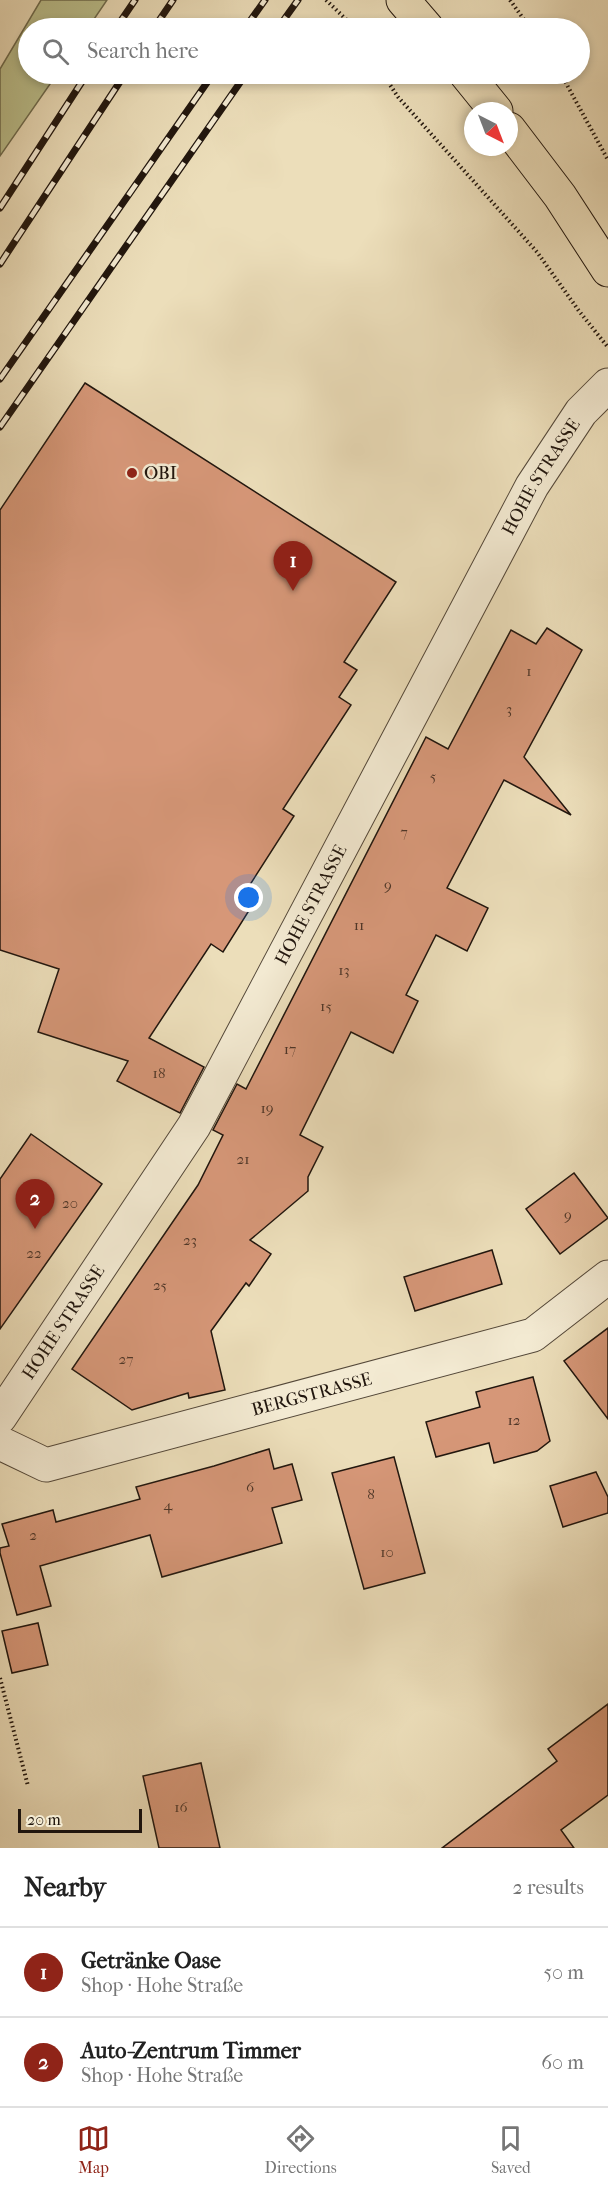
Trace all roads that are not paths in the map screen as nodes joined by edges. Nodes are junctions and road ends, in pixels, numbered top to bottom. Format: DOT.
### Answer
graph roads {
  1 [pos="403,0"];
  2 [pos="418,18"];
  3 [pos="474,84"];
  4 [pos="488,102"];
  5 [pos="518,141"];
  6 [pos="608,270"];
  7 [pos="608,385"];
  8 [pos="608,1277"];
  9 [pos="0,1417"];
  10 [pos="0,1443"];
  1 -- 2 [label="main road"];
  3 -- 4 [label="main road"];
  5 -- 6 [label="main road"];
  7 -- 9 [label="street, HOHE STRASSE"];
  8 -- 10 [label="street, BERGSTRASSE"];
}
